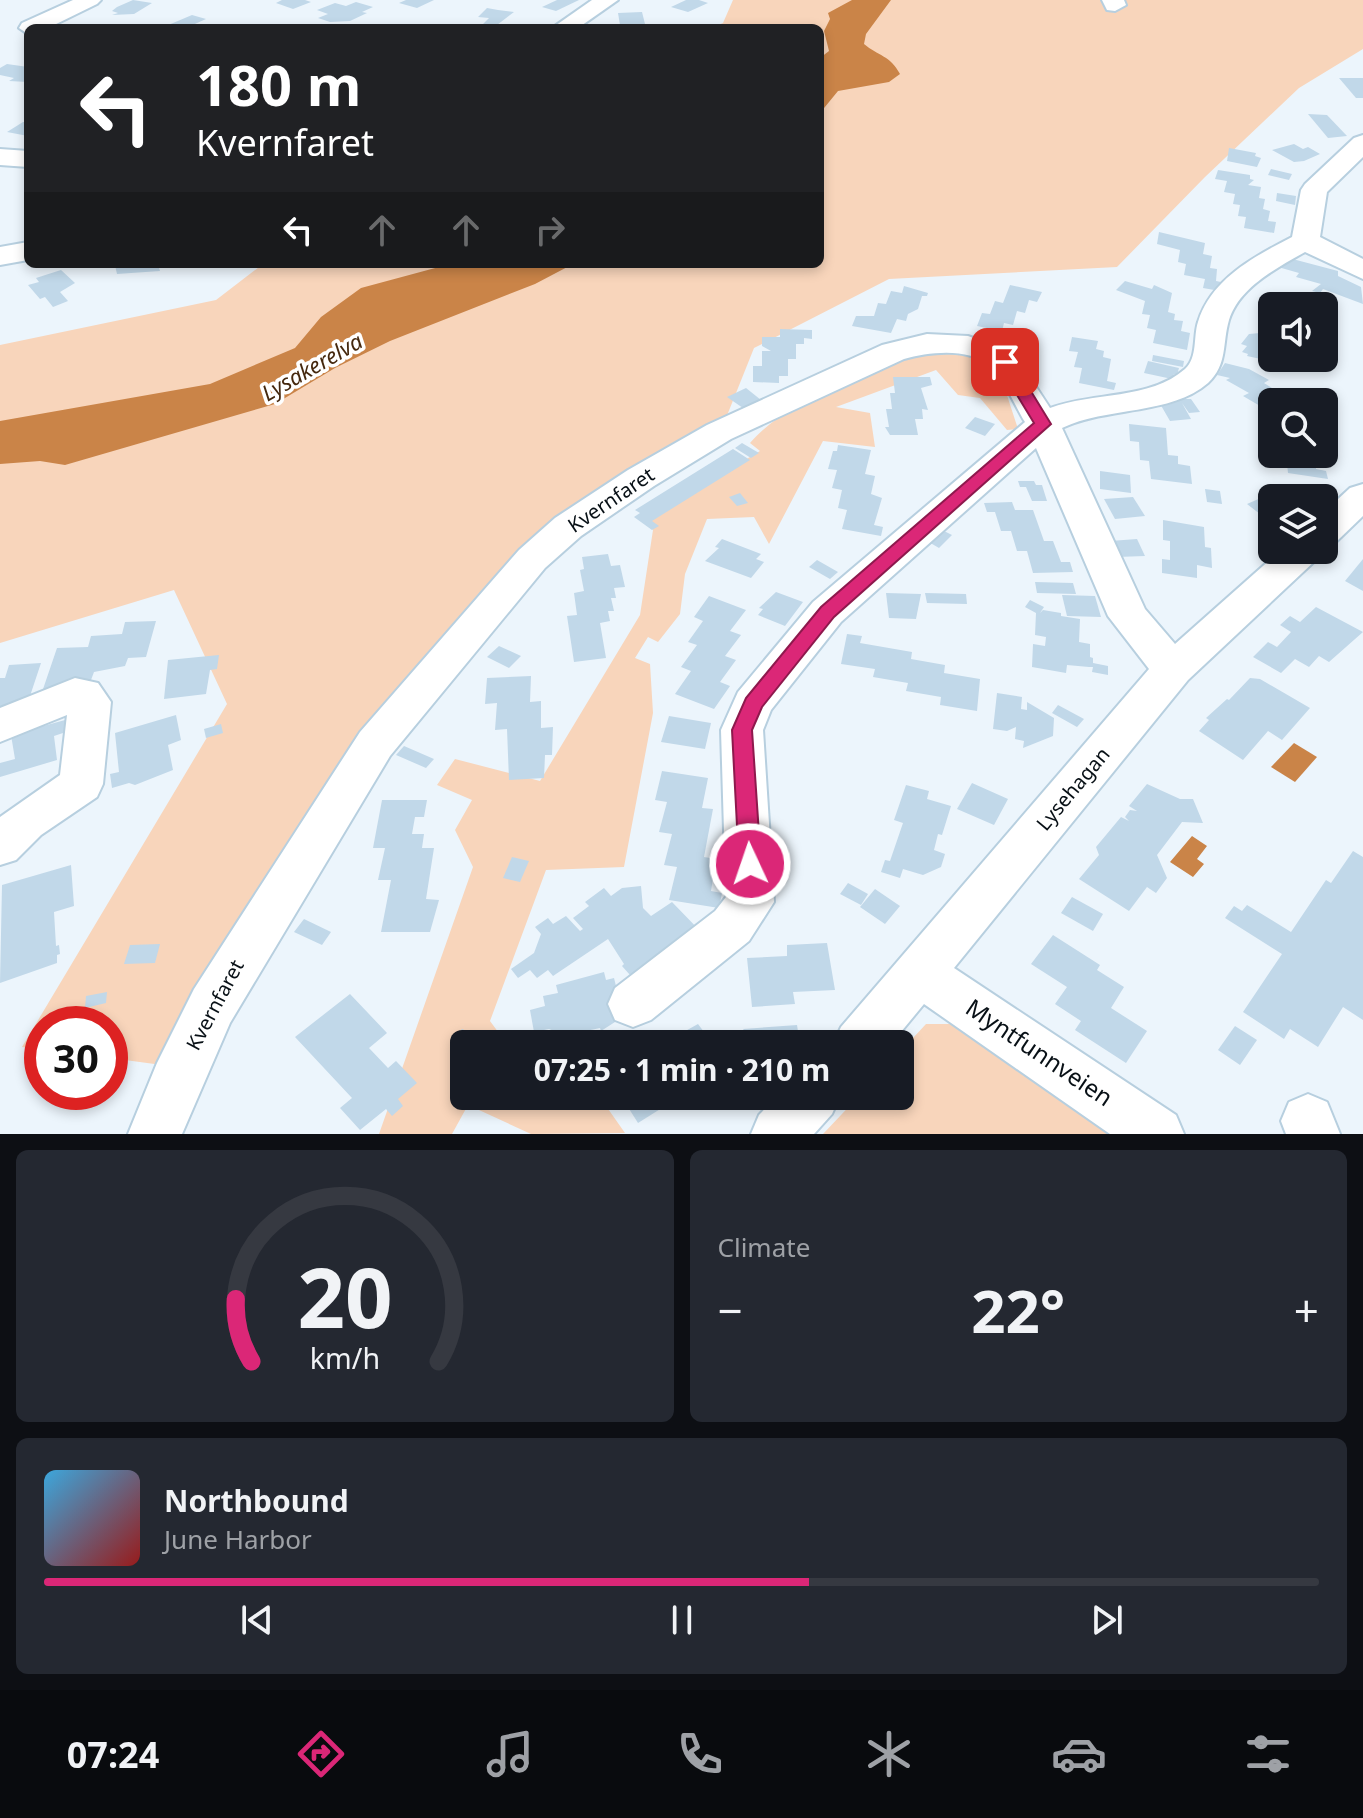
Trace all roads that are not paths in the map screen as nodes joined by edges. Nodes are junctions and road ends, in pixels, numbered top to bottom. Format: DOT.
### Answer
graph roads {
  1 [pos="90,0"];
  2 [pos="607,0"];
  3 [pos="43,24"];
  4 [pos="569,24"];
  5 [pos="1362,145"];
  6 [pos="0,157"];
  7 [pos="24,159"];
  8 [pos="1305,241"];
  9 [pos="24,252"];
  10 [pos="0,256"];
  11 [pos="1363,270"];
  12 [pos="1043,424"];
  13 [pos="1363,496"];
  14 [pos="1338,519"];
  15 [pos="1289,564"];
  16 [pos="1173,669"];
  17 [pos="0,726"];
  18 [pos="0,846"];
  19 [pos="920,973"];
  20 [pos="633,1004"];
  21 [pos="871,1030"];
  22 [pos="800,1110"];
  23 [pos="155,1134"];
  24 [pos="778,1134"];
  25 [pos="1157,1134"];
  1 -- 3 [label="street"];
  2 -- 4 [label="street"];
  5 -- 8 [label="street"];
  6 -- 7 [label="street"];
  8 -- 11 [label="street"];
  8 -- 12 [label="street"];
  9 -- 10 [label="street"];
  12 -- 16 [label="street, Kvernfaret"];
  12 -- 20 [label="street"];
  12 -- 23 [label="street, Kvernfaret"];
  13 -- 14 [label="street"];
  15 -- 16 [label="street, Lysehagan"];
  16 -- 19 [label="street, Lysehagan"];
  17 -- 18 [label="street"];
  19 -- 21 [label="street, Lysehagan"];
  19 -- 25 [label="street, Myntfunnveien"];
  22 -- 24 [label="street"];
}
